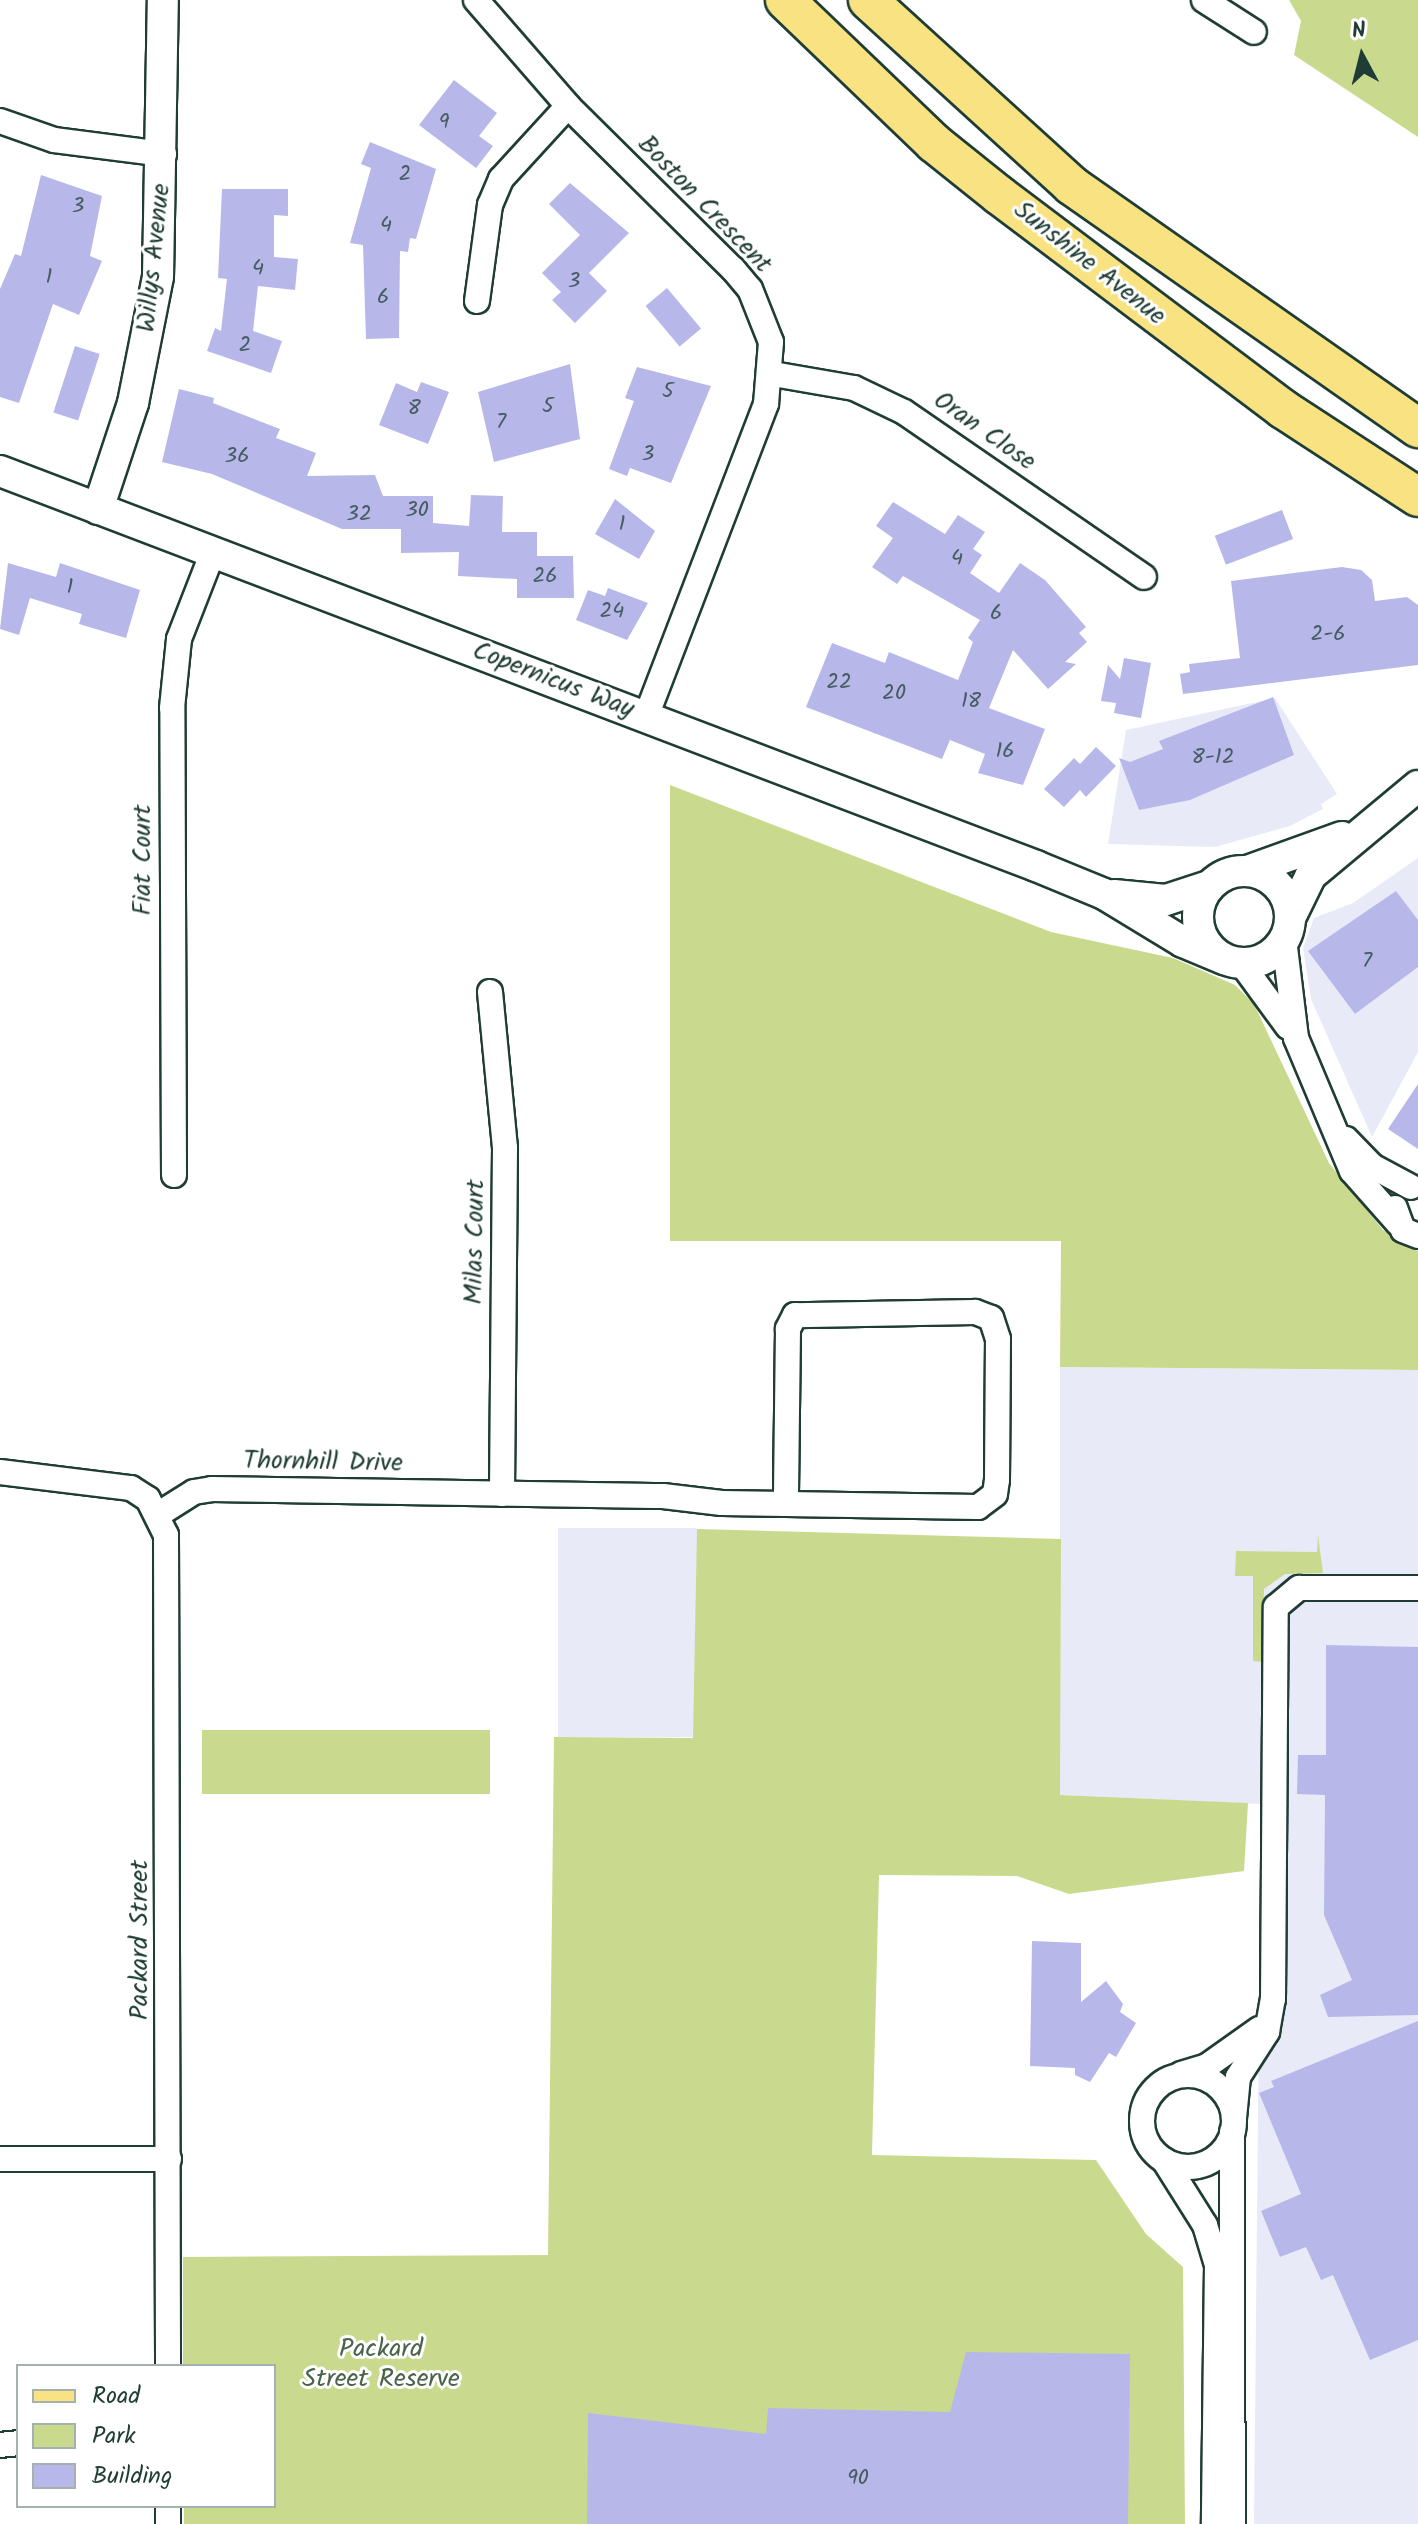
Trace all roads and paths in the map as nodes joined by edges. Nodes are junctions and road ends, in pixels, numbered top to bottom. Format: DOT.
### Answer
graph roads {
  1 [pos="163,0"];
  2 [pos="476,0"];
  3 [pos="785,0"];
  4 [pos="806,0"];
  5 [pos="866,0"];
  6 [pos="1204,0"];
  7 [pos="1254,32"];
  8 [pos="842,55"];
  9 [pos="568,106"];
  10 [pos="0,121"];
  11 [pos="164,154"];
  12 [pos="999,195"];
  13 [pos="477,301"];
  14 [pos="773,374"];
  15 [pos="1418,428"];
  16 [pos="0,471"];
  17 [pos="1418,497"];
  18 [pos="98,509"];
  19 [pos="213,552"];
  20 [pos="1144,577"];
  21 [pos="646,717"];
  22 [pos="1417,786"];
  23 [pos="1355,833"];
  24 [pos="1247,871"];
  25 [pos="1209,886"];
  26 [pos="1104,894"];
  27 [pos="1287,928"];
  28 [pos="1233,961"];
  29 [pos="490,992"];
  30 [pos="1296,1038"];
  31 [pos="1333,1122"];
  32 [pos="174,1175"];
  33 [pos="1414,1187"];
  34 [pos="1408,1229"];
  35 [pos="0,1472"];
  36 [pos="502,1494"];
  37 [pos="786,1503"];
  38 [pos="159,1514"];
  39 [pos="1418,1588"];
  40 [pos="1267,2023"];
  41 [pos="1175,2076"];
  42 [pos="1233,2125"];
  43 [pos="0,2159"];
  44 [pos="169,2159"];
  45 [pos="1164,2160"];
  46 [pos="168,2364"];
  47 [pos="1214,2524"];
  48 [pos="1233,2524"];
  1 -- 11 [label="street, Willys Avenue"];
  2 -- 9 [label="street, Boston Crescent"];
  3 -- 8 [label="main road, Sunshine Avenue"];
  4 -- 8 [label="main road"];
  5 -- 12 [label="main road"];
  5 -- 15 [label="main road, Sunshine Avenue"];
  6 -- 7 [label="street"];
  8 -- 12 [label="main road, Sunshine Avenue"];
  9 -- 13 [label="street"];
  9 -- 14 [label="street, Boston Crescent"];
  10 -- 11 [label="street"];
  11 -- 18 [label="street, Willys Avenue"];
  12 -- 17 [label="main road, Sunshine Avenue"];
  14 -- 20 [label="street, Oran Close"];
  14 -- 21 [label="street, Boston Crescent"];
  16 -- 18 [label="street, Copernicus Way"];
  18 -- 19 [label="street, Copernicus Way"];
  19 -- 21 [label="street, Copernicus Way"];
  19 -- 32 [label="street, Fiat Court"];
  21 -- 26 [label="street, Copernicus Way"];
  22 -- 23 [label="street"];
  23 -- 24 [label="street"];
  23 -- 27 [label="street"];
  24 -- 25 [label="street"];
  24 -- 27 [label="street"];
  25 -- 26 [label="street, Copernicus Way"];
  25 -- 28 [label="street"];
  26 -- 28 [label="street, Copernicus Way"];
  27 -- 28 [label="street"];
  27 -- 30 [label="street"];
  28 -- 30 [label="street"];
  29 -- 36 [label="street, Milas Court"];
  30 -- 31 [label="street"];
  31 -- 33 [label="street"];
  31 -- 34 [label="street"];
  33 -- 34 [label="street"];
  35 -- 38 [label="street"];
  36 -- 37 [label="street, Thornhill Drive"];
  36 -- 38 [label="street, Thornhill Drive"];
  37 -- 37 [label="street, Thornhill Drive"];
  38 -- 44 [label="street, Packard Street"];
  39 -- 40 [label="street"];
  40 -- 41 [label="street"];
  40 -- 42 [label="street"];
  41 -- 42 [label="street"];
  41 -- 45 [label="street"];
  42 -- 45 [label="street"];
  42 -- 48 [label="street"];
  43 -- 44 [label="street"];
  44 -- 46 [label="street, Packard Street"];
  45 -- 47 [label="street"];
}
